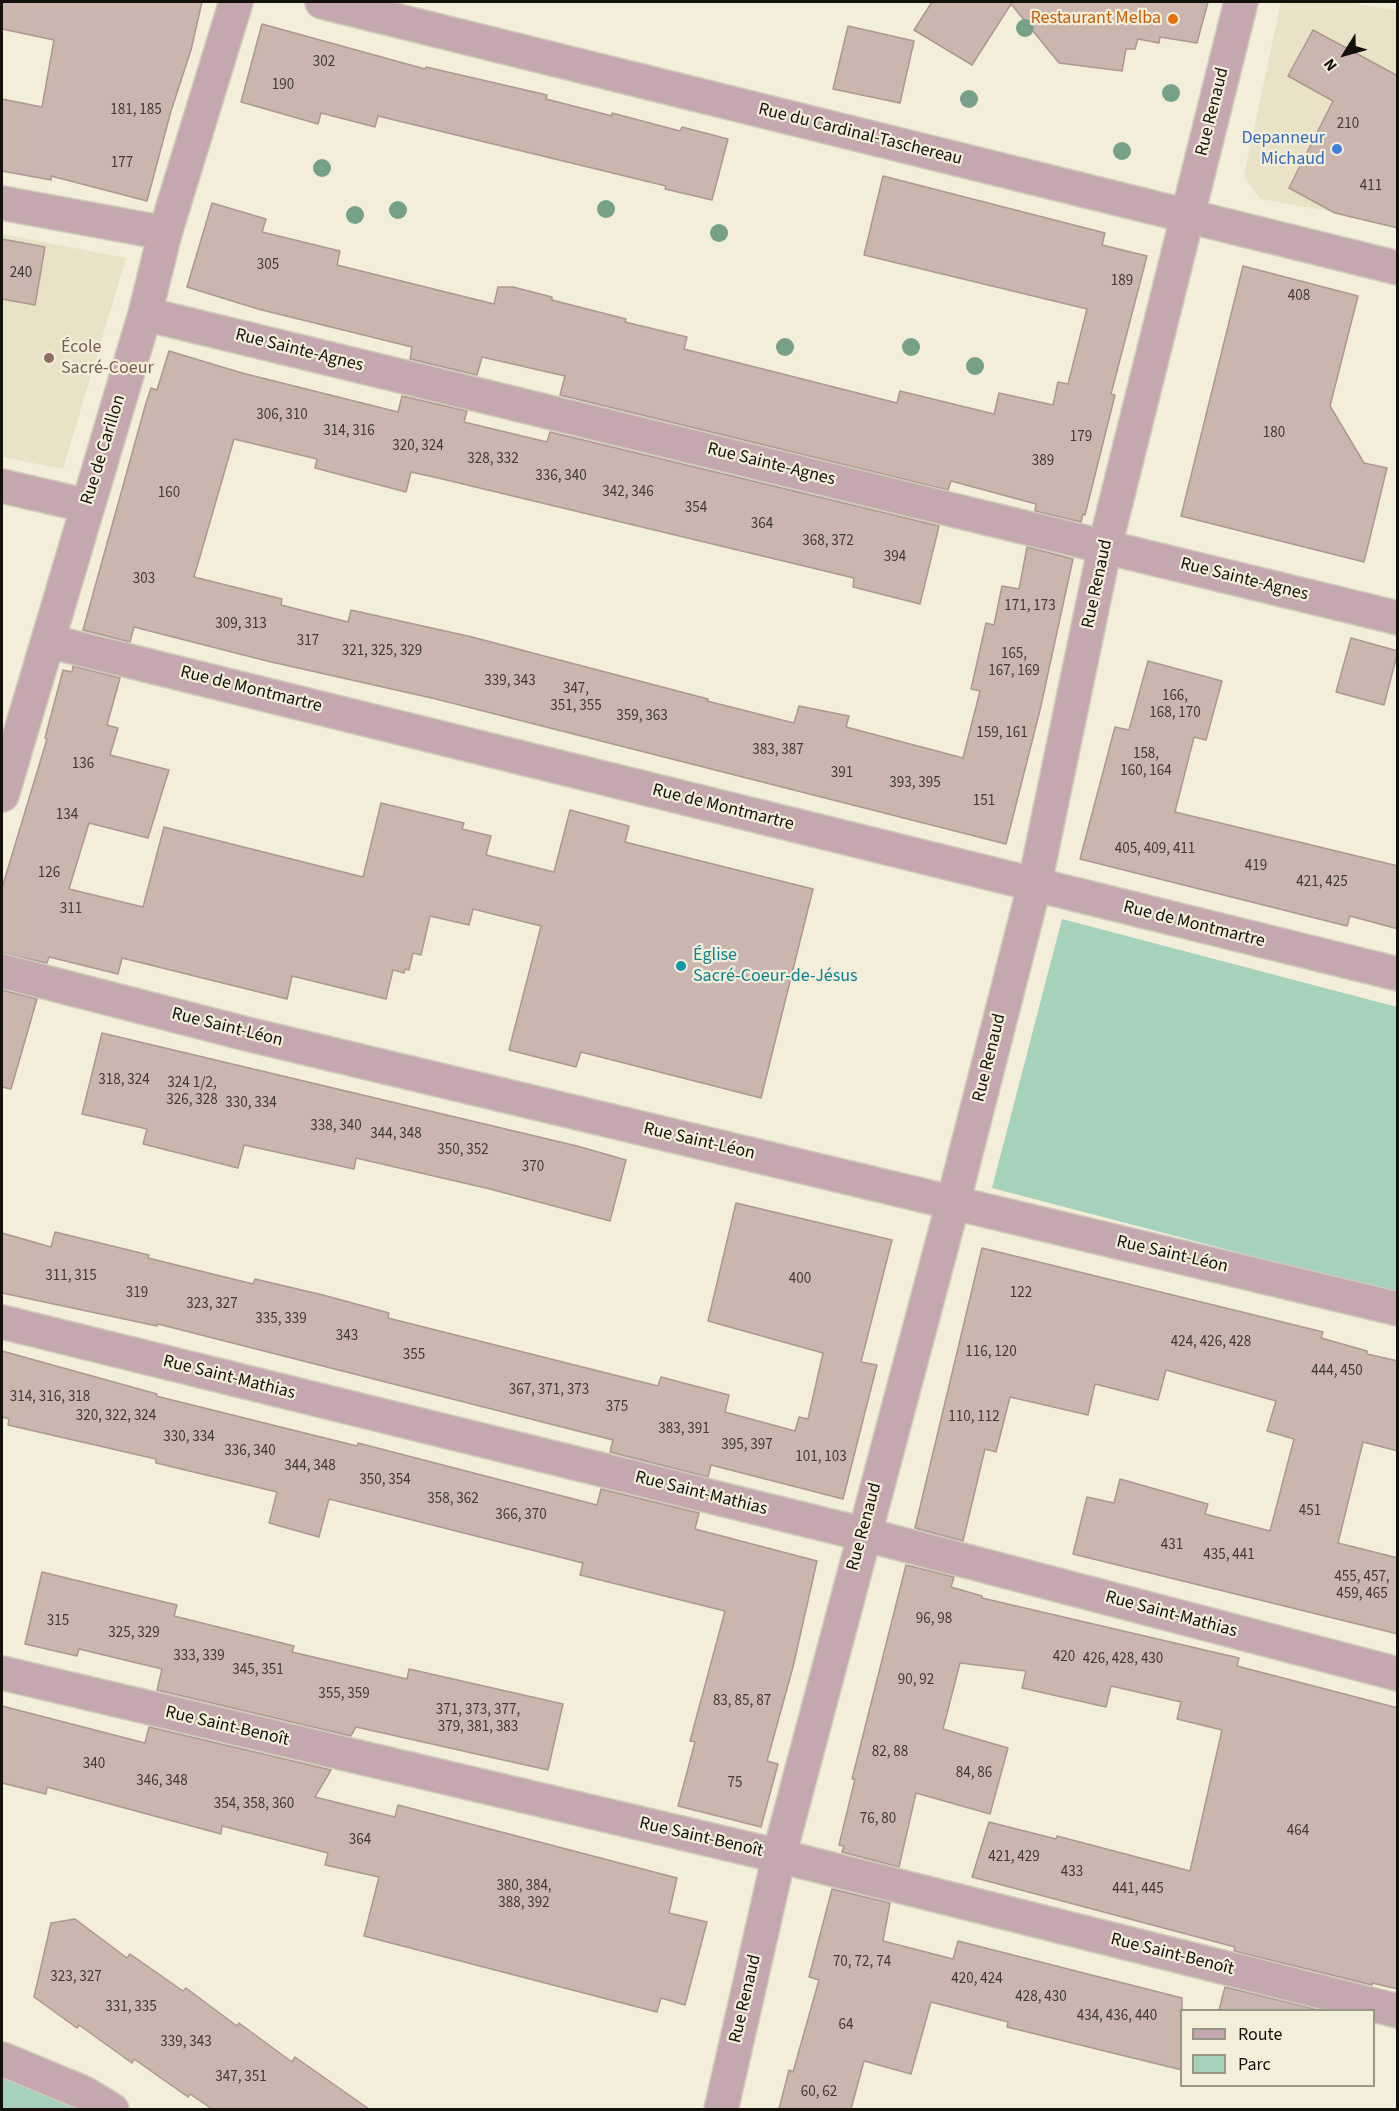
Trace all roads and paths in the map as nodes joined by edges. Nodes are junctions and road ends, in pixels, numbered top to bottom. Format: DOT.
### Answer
graph roads {
  1 [pos="236,2"];
  2 [pos="322,2"];
  3 [pos="1241,2"];
  4 [pos="2,203"];
  5 [pos="1187,216"];
  6 [pos="165,233"];
  7 [pos="1398,268"];
  8 [pos="145,314"];
  9 [pos="2,486"];
  10 [pos="88,506"];
  11 [pos="1105,546"];
  12 [pos="1398,618"];
  13 [pos="48,641"];
  14 [pos="4,780"];
  15 [pos="1034,887"];
  16 [pos="2,971"];
  17 [pos="1398,974"];
  18 [pos="953,1203"];
  19 [pos="1398,1309"];
  20 [pos="2,1322"];
  21 [pos="863,1534"];
  22 [pos="2,1673"];
  23 [pos="1398,1674"];
  24 [pos="779,1856"];
  25 [pos="1398,2011"];
  26 [pos="2,2059"];
  27 [pos="112,2109"];
  28 [pos="721,2109"];
  1 -- 6 [label="street, Rue de Carillon"];
  2 -- 5 [label="street, Rue du Cardinal-Taschereau"];
  3 -- 5 [label="street, Rue Renaud"];
  4 -- 6 [label="street"];
  5 -- 7 [label="street, Rue du Cardinal-Taschereau"];
  5 -- 11 [label="street, Rue Renaud"];
  6 -- 8 [label="street, Rue de Carillon"];
  8 -- 10 [label="street, Rue de Carillon"];
  8 -- 11 [label="street, Rue Sainte-Agnes"];
  9 -- 10 [label="street"];
  10 -- 13 [label="street, Rue de Carillon"];
  11 -- 12 [label="street, Rue Sainte-Agnes"];
  11 -- 15 [label="street, Rue Renaud"];
  13 -- 14 [label="street, Rue de Carillon"];
  13 -- 15 [label="street, Rue de Montmartre"];
  15 -- 17 [label="street, Rue de Montmartre"];
  15 -- 18 [label="street, Rue Renaud"];
  16 -- 18 [label="street, Rue Saint-Léon"];
  18 -- 19 [label="street, Rue Saint-Léon"];
  18 -- 21 [label="street, Rue Renaud"];
  20 -- 21 [label="street, Rue Saint-Mathias"];
  21 -- 23 [label="street, Rue Saint-Mathias"];
  21 -- 24 [label="street, Rue Renaud"];
  22 -- 24 [label="street, Rue Saint-Benoît"];
  24 -- 25 [label="street, Rue Saint-Benoît"];
  24 -- 28 [label="street, Rue Renaud"];
  26 -- 27 [label="street"];
}
